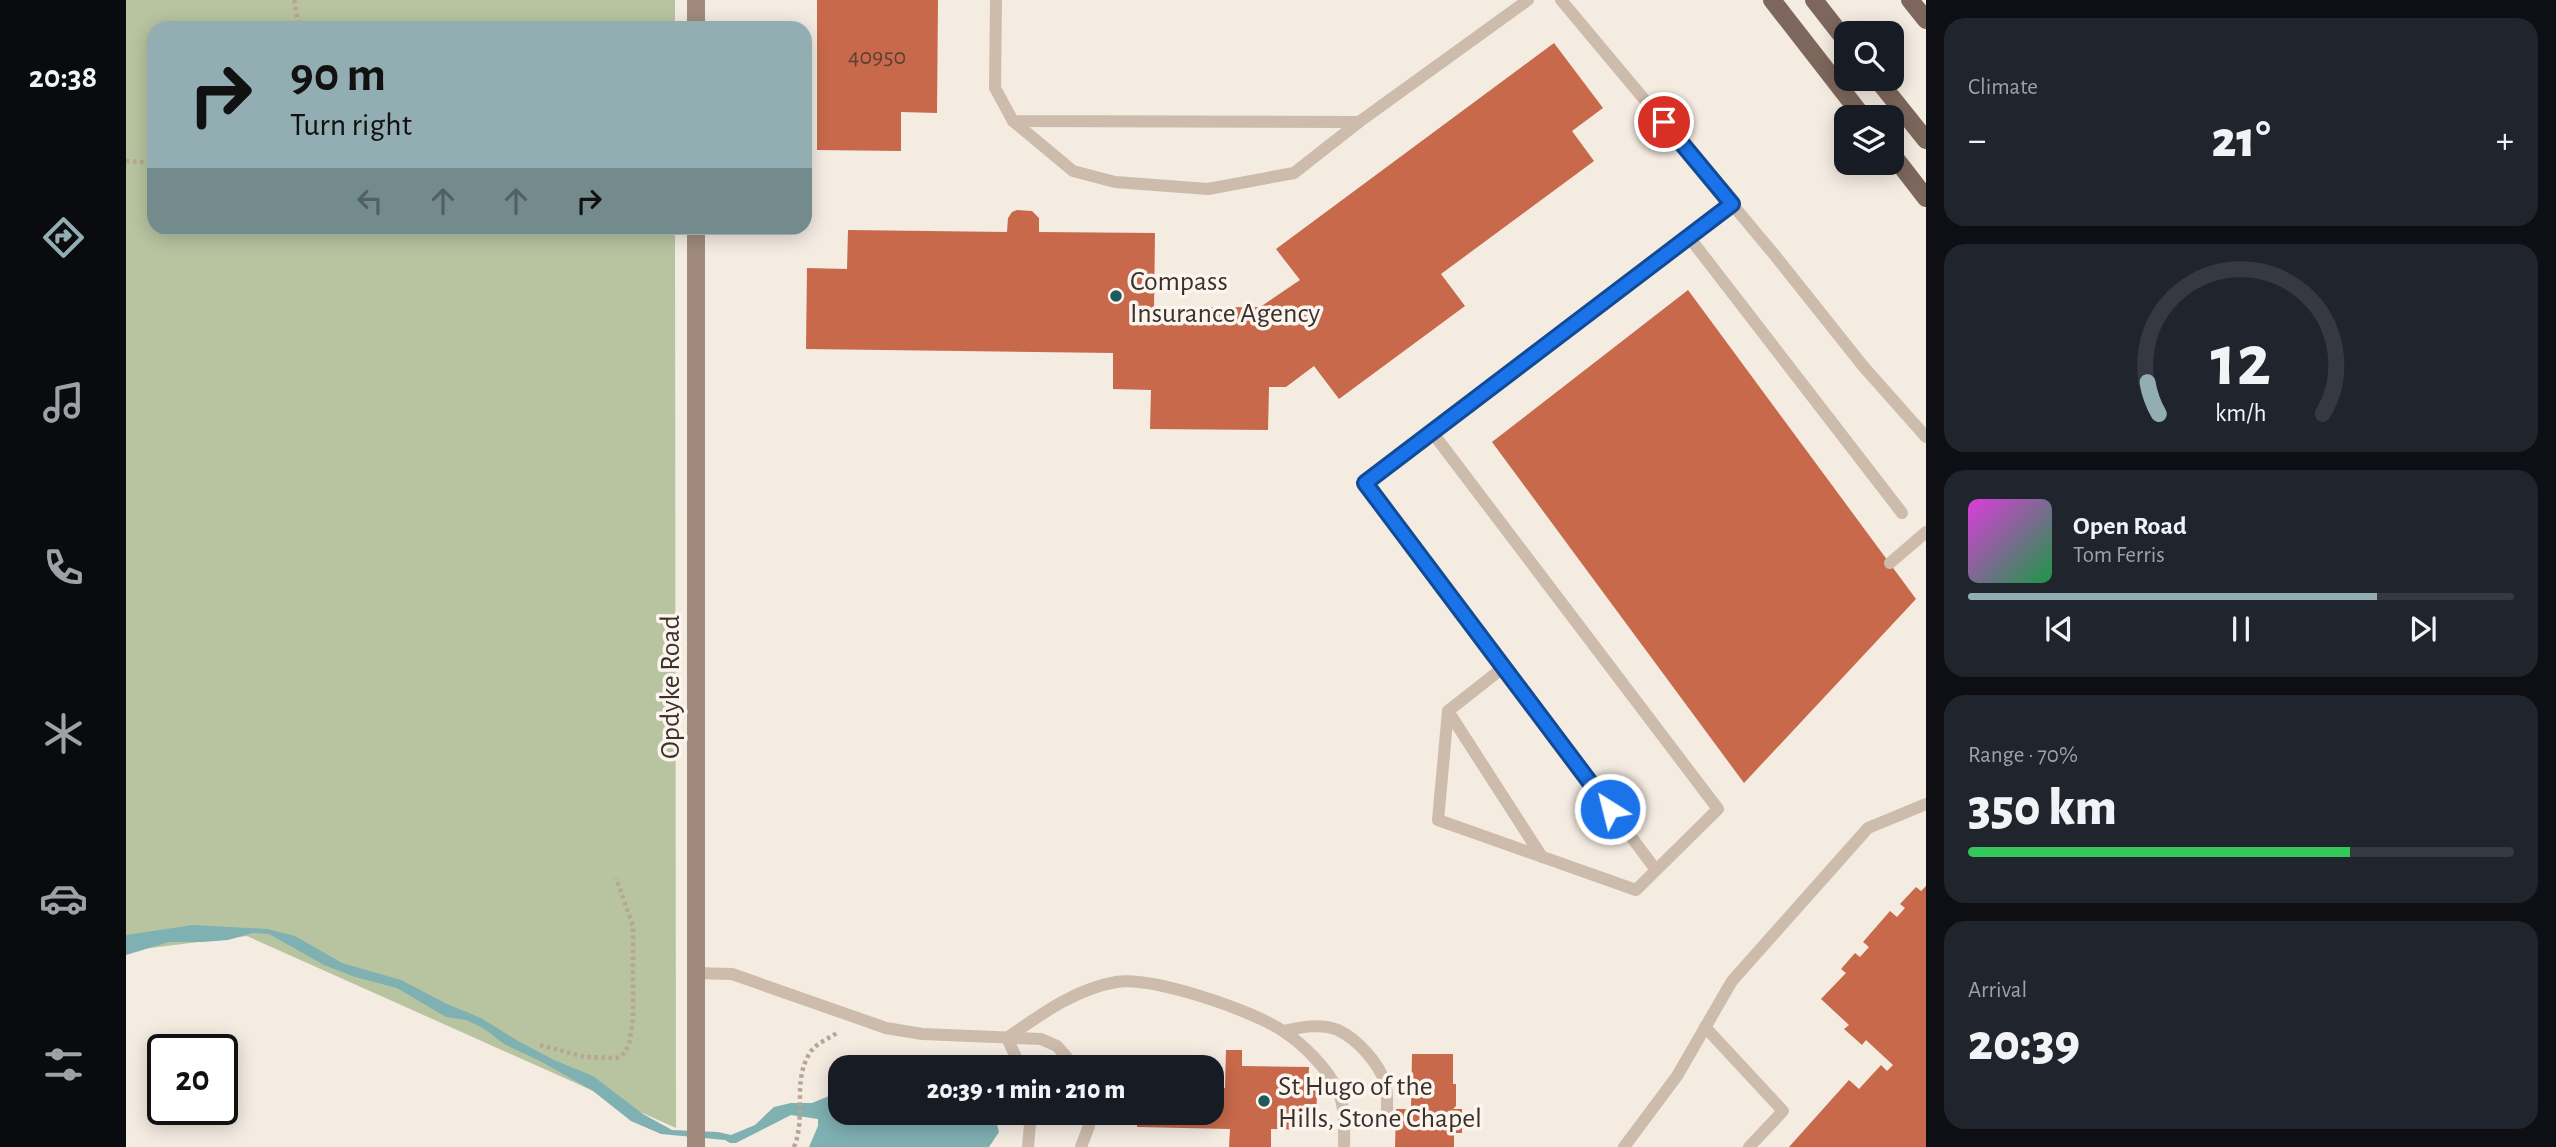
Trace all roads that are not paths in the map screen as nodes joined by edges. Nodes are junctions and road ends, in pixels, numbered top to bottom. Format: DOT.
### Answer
graph roads {
  1 [pos="696,0"];
  2 [pos="996,0"];
  3 [pos="1528,0"];
  4 [pos="1561,0"];
  5 [pos="1772,0"];
  6 [pos="1814,0"];
  7 [pos="1910,0"];
  8 [pos="1926,20"];
  9 [pos="696,21"];
  10 [pos="1834,26"];
  11 [pos="1887,91"];
  12 [pos="1854,105"];
  13 [pos="1013,121"];
  14 [pos="1359,122"];
  15 [pos="1926,140"];
  16 [pos="1904,170"];
  17 [pos="1926,198"];
  18 [pos="1732,204"];
  19 [pos="696,235"];
  20 [pos="1689,237"];
  21 [pos="1432,432"];
  22 [pos="1926,437"];
  23 [pos="1902,513"];
  24 [pos="1926,532"];
  25 [pos="1890,563"];
  26 [pos="1504,667"];
  27 [pos="1448,711"];
  28 [pos="1926,804"];
  29 [pos="1542,857"];
  30 [pos="1656,870"];
  31 [pos="695,974"];
  32 [pos="1705,1027"];
  33 [pos="1283,1031"];
  34 [pos="1007,1038"];
  35 [pos="1015,1055"];
  36 [pos="1065,1055"];
  37 [pos="1387,1111"];
  38 [pos="1030,1125"];
  39 [pos="1089,1125"];
  40 [pos="696,1147"];
  41 [pos="1028,1147"];
  42 [pos="1081,1147"];
  43 [pos="1344,1147"];
  44 [pos="1624,1147"];
  45 [pos="1749,1147"];
  1 -- 9 [label="main road"];
  2 -- 13 [label="lane"];
  3 -- 14 [label="lane"];
  4 -- 18 [label="lane"];
  5 -- 12 [label="main road"];
  6 -- 10 [label="main road"];
  7 -- 8 [label="main road"];
  11 -- 15 [label="main road"];
  13 -- 14 [label="lane"];
  13 -- 14 [label="lane"];
  16 -- 17 [label="main road"];
  18 -- 20 [label="lane"];
  18 -- 22 [label="lane"];
  19 -- 31 [label="main road, Opdyke Road"];
  20 -- 21 [label="lane"];
  20 -- 23 [label="lane"];
  21 -- 26 [label="lane"];
  21 -- 30 [label="lane"];
  24 -- 25 [label="lane"];
  26 -- 27 [label="lane"];
  26 -- 30 [label="lane"];
  27 -- 29 [label="lane"];
  27 -- 29 [label="lane"];
  28 -- 32 [label="lane"];
  29 -- 30 [label="lane"];
  31 -- 34 [label="lane"];
  31 -- 40 [label="main road, Opdyke Road"];
  32 -- 44 [label="lane"];
  32 -- 45 [label="lane"];
  33 -- 34 [label="lane"];
  33 -- 37 [label="lane"];
  33 -- 43 [label="lane"];
  34 -- 35 [label="lane"];
  34 -- 36 [label="lane"];
  38 -- 41 [label="lane"];
  39 -- 42 [label="lane"];
}
